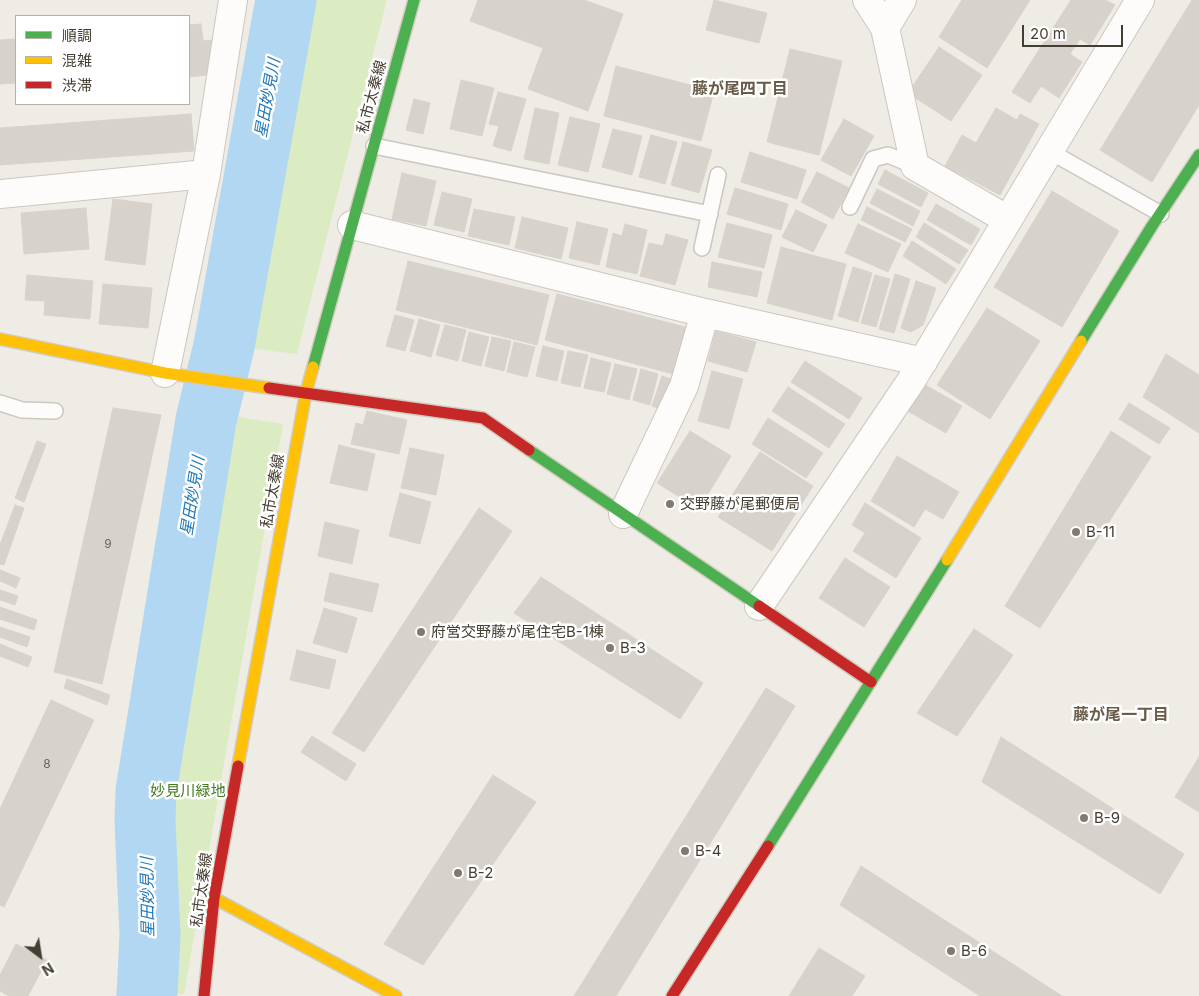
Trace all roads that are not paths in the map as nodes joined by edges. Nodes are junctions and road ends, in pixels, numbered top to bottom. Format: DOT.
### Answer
graph roads {
  1 [pos="233,0"];
  2 [pos="414,0"];
  3 [pos="867,0"];
  4 [pos="902,0"];
  5 [pos="1140,0"];
  6 [pos="885,28"];
  7 [pos="374,146"];
  8 [pos="1050,151"];
  9 [pos="1199,154"];
  10 [pos="915,166"];
  11 [pos="206,174"];
  12 [pos="718,175"];
  13 [pos="0,194"];
  14 [pos="850,207"];
  15 [pos="710,214"];
  16 [pos="1161,214"];
  17 [pos="1008,220"];
  18 [pos="352,225"];
  19 [pos="702,248"];
  20 [pos="705,313"];
  21 [pos="0,339"];
  22 [pos="922,362"];
  23 [pos="165,373"];
  24 [pos="306,392"];
  25 [pos="0,403"];
  26 [pos="55,411"];
  27 [pos="623,514"];
  28 [pos="759,606"];
  29 [pos="871,682"];
  30 [pos="214,898"];
  31 [pos="204,996"];
  32 [pos="396,996"];
  33 [pos="672,996"];
  1 -- 11 [label="street"];
  2 -- 7 [label="street, 私市太秦線"];
  3 -- 6 [label="street"];
  4 -- 6 [label="street"];
  5 -- 8 [label="street"];
  6 -- 10 [label="street"];
  7 -- 15 [label="lane"];
  7 -- 18 [label="street, 私市太秦線"];
  8 -- 16 [label="lane"];
  8 -- 17 [label="street"];
  9 -- 16 [label="street"];
  10 -- 14 [label="lane"];
  10 -- 17 [label="street"];
  11 -- 13 [label="street"];
  11 -- 23 [label="street"];
  12 -- 15 [label="lane"];
  15 -- 19 [label="lane"];
  16 -- 29 [label="street"];
  17 -- 22 [label="street"];
  18 -- 20 [label="street"];
  18 -- 24 [label="street, 私市太秦線"];
  20 -- 22 [label="street"];
  20 -- 27 [label="street"];
  21 -- 23 [label="street"];
  22 -- 28 [label="street"];
  23 -- 24 [label="street"];
  24 -- 27 [label="street"];
  24 -- 30 [label="street, 私市太秦線"];
  25 -- 26 [label="lane"];
  27 -- 28 [label="street"];
  28 -- 29 [label="street"];
  29 -- 33 [label="street"];
  30 -- 31 [label="street, 私市太秦線"];
  30 -- 32 [label="street"];
}
